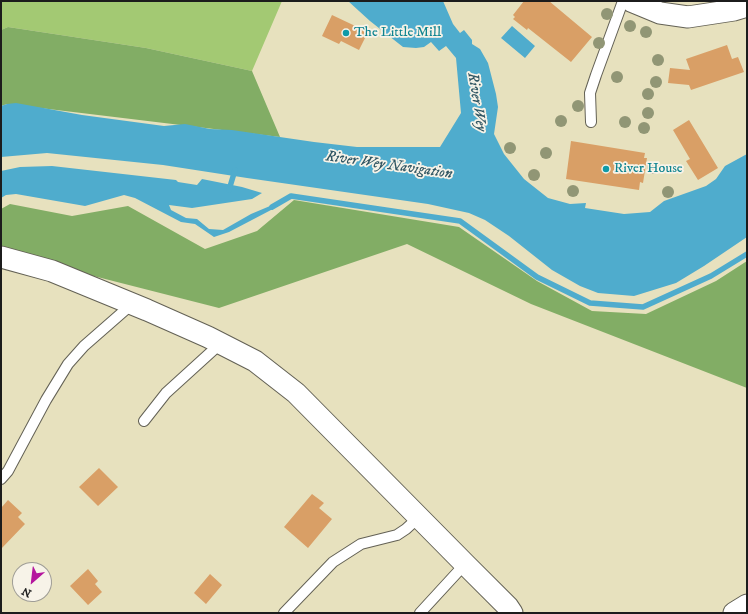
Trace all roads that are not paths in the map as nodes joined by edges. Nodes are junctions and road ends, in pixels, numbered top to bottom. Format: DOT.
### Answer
graph roads {
  1 [pos="623,1"];
  2 [pos="631,1"];
  3 [pos="747,6"];
  4 [pos="591,122"];
  5 [pos="1,257"];
  6 [pos="132,304"];
  7 [pos="221,343"];
  8 [pos="144,421"];
  9 [pos="1,479"];
  10 [pos="419,517"];
  11 [pos="465,564"];
  12 [pos="747,605"];
  13 [pos="284,613"];
  14 [pos="420,613"];
  15 [pos="512,613"];
  16 [pos="734,613"];
  1 -- 4 [label="lane"];
  2 -- 3 [label="street"];
  5 -- 6 [label="street"];
  6 -- 7 [label="street"];
  6 -- 9 [label="lane"];
  7 -- 8 [label="lane"];
  7 -- 10 [label="street"];
  10 -- 11 [label="street"];
  10 -- 13 [label="lane"];
  11 -- 14 [label="lane"];
  11 -- 15 [label="street"];
  12 -- 16 [label="street"];
}
